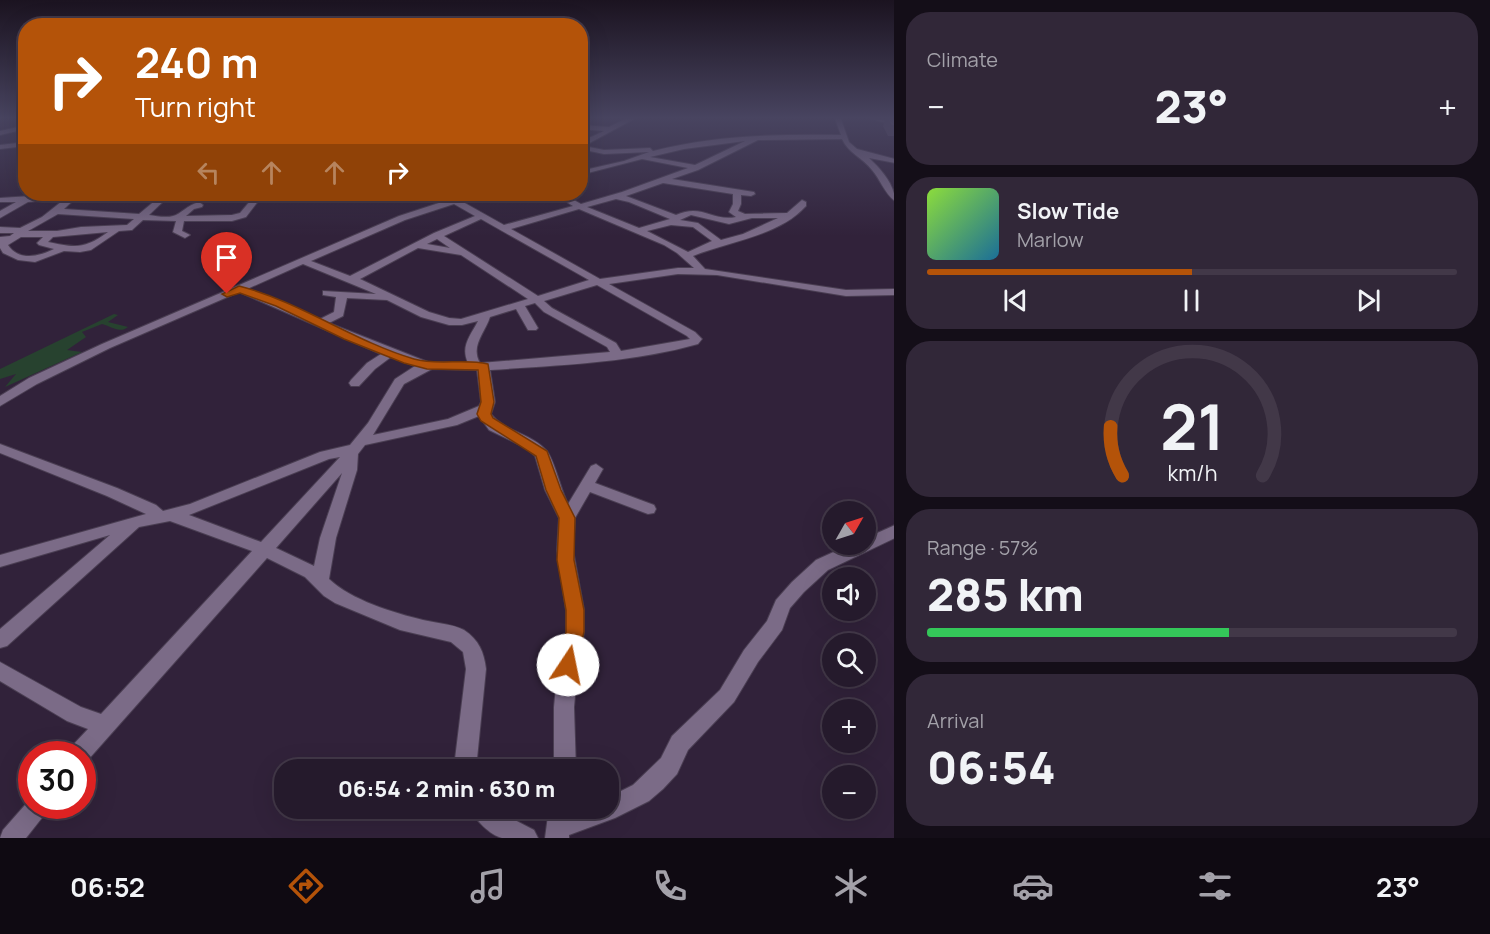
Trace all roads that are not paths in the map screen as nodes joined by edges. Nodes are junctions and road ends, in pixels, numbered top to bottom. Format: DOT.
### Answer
graph roads {
  1 [pos="636,158"];
  2 [pos="645,158"];
  3 [pos="715,158"];
  4 [pos="866,158"];
  5 [pos="696,167"];
  6 [pos="588,171"];
  7 [pos="662,180"];
  8 [pos="737,192"];
  9 [pos="751,194"];
  10 [pos="893,194"];
  11 [pos="615,197"];
  12 [pos="0,200"];
  13 [pos="18,200"];
  14 [pos="23,201"];
  15 [pos="68,201"];
  16 [pos="160,201"];
  17 [pos="254,201"];
  18 [pos="455,201"];
  19 [pos="571,201"];
  20 [pos="802,202"];
  21 [pos="200,205"];
  22 [pos="582,207"];
  23 [pos="57,211"];
  24 [pos="0,214"];
  25 [pos="482,216"];
  26 [pos="791,216"];
  27 [pos="744,217"];
  28 [pos="142,218"];
  29 [pos="179,219"];
  30 [pos="673,220"];
  31 [pos="503,228"];
  32 [pos="0,230"];
  33 [pos="637,231"];
  34 [pos="21,232"];
  35 [pos="111,233"];
  36 [pos="54,234"];
  37 [pos="185,235"];
  38 [pos="437,235"];
  39 [pos="2,240"];
  40 [pos="665,244"];
  41 [pos="714,244"];
  42 [pos="420,246"];
  43 [pos="63,248"];
  44 [pos="704,249"];
  45 [pos="463,252"];
  46 [pos="686,256"];
  47 [pos="303,261"];
  48 [pos="701,270"];
  49 [pos="352,280"];
  50 [pos="599,281"];
  51 [pos="239,289"];
  52 [pos="894,292"];
  53 [pos="342,295"];
  54 [pos="536,298"];
  55 [pos="394,300"];
  56 [pos="517,304"];
  57 [pos="486,314"];
  58 [pos="321,323"];
  59 [pos="532,328"];
  60 [pos="388,354"];
  61 [pos="618,356"];
  62 [pos="427,366"];
  63 [pos="479,367"];
  64 [pos="355,382"];
  65 [pos="0,402"];
  66 [pos="484,409"];
  67 [pos="0,448"];
  68 [pos="356,448"];
  69 [pos="596,469"];
  70 [pos="586,485"];
  71 [pos="648,509"];
  72 [pos="165,516"];
  73 [pos="567,518"];
  74 [pos="135,522"];
  75 [pos="894,531"];
  76 [pos="263,549"];
  77 [pos="0,561"];
  78 [pos="320,580"];
  79 [pos="0,640"];
  80 [pos="0,671"];
  81 [pos="104,725"];
  82 [pos="90,741"];
  83 [pos="468,759"];
  84 [pos="565,759"];
  85 [pos="26,819"];
  86 [pos="493,819"];
  87 [pos="559,824"];
  88 [pos="11,838"];
  89 [pos="526,838"];
  1 -- 6 [label="street"];
  2 -- 5 [label="street"];
  3 -- 5 [label="street"];
  4 -- 10 [label="street"];
  5 -- 7 [label="street"];
  7 -- 8 [label="street"];
  7 -- 11 [label="street"];
  8 -- 9 [label="street"];
  8 -- 27 [label="street"];
  11 -- 22 [label="street"];
  11 -- 30 [label="street"];
  12 -- 13 [label="street"];
  14 -- 24 [label="street"];
  15 -- 23 [label="street"];
  16 -- 28 [label="street"];
  17 -- 29 [label="street"];
  18 -- 25 [label="street"];
  18 -- 47 [label="street"];
  19 -- 22 [label="street"];
  20 -- 26 [label="street"];
  21 -- 29 [label="street"];
  22 -- 31 [label="street"];
  22 -- 33 [label="street"];
  23 -- 28 [label="street"];
  23 -- 34 [label="street"];
  25 -- 31 [label="street"];
  25 -- 38 [label="street"];
  26 -- 27 [label="street"];
  26 -- 41 [label="street"];
  27 -- 30 [label="street"];
  28 -- 29 [label="street"];
  28 -- 35 [label="street"];
  29 -- 37 [label="street"];
  30 -- 33 [label="street"];
  30 -- 41 [label="street"];
  31 -- 50 [label="street"];
  32 -- 34 [label="street"];
  33 -- 40 [label="street"];
  34 -- 36 [label="street"];
  34 -- 39 [label="street"];
  35 -- 36 [label="street"];
  35 -- 43 [label="street"];
  36 -- 43 [label="street"];
  38 -- 42 [label="street"];
  38 -- 45 [label="street"];
  39 -- 43 [label="street"];
  40 -- 44 [label="street"];
  40 -- 46 [label="street"];
  41 -- 44 [label="street"];
  42 -- 45 [label="street"];
  42 -- 49 [label="street"];
  44 -- 46 [label="street"];
  45 -- 54 [label="street"];
  46 -- 48 [label="street"];
  47 -- 49 [label="street"];
  47 -- 51 [label="street"];
  48 -- 50 [label="street"];
  48 -- 52 [label="street"];
  49 -- 53 [label="street"];
  49 -- 55 [label="street"];
  50 -- 54 [label="street"];
  50 -- 61 [label="street"];
  51 -- 58 [label="street"];
  51 -- 65 [label="street"];
  53 -- 55 [label="street"];
  53 -- 58 [label="street"];
  54 -- 56 [label="street"];
  54 -- 61 [label="street"];
  55 -- 57 [label="street"];
  56 -- 57 [label="street"];
  56 -- 59 [label="street"];
  57 -- 63 [label="street"];
  58 -- 60 [label="street"];
  60 -- 62 [label="street"];
  60 -- 64 [label="street"];
  61 -- 63 [label="street"];
  62 -- 63 [label="street"];
  62 -- 68 [label="street"];
  63 -- 66 [label="street"];
  66 -- 68 [label="street"];
  66 -- 73 [label="street"];
  67 -- 72 [label="street"];
  68 -- 72 [label="street"];
  68 -- 76 [label="street"];
  68 -- 78 [label="street"];
  69 -- 70 [label="street"];
  70 -- 71 [label="street"];
  70 -- 73 [label="street"];
  72 -- 74 [label="street"];
  72 -- 76 [label="street"];
  73 -- 84 [label="street"];
  74 -- 77 [label="street"];
  74 -- 79 [label="street"];
  75 -- 87 [label="street"];
  76 -- 78 [label="street"];
  76 -- 81 [label="street"];
  78 -- 83 [label="street"];
  80 -- 81 [label="street"];
  81 -- 82 [label="street"];
  85 -- 88 [label="street"];
  86 -- 89 [label="street"];
}
